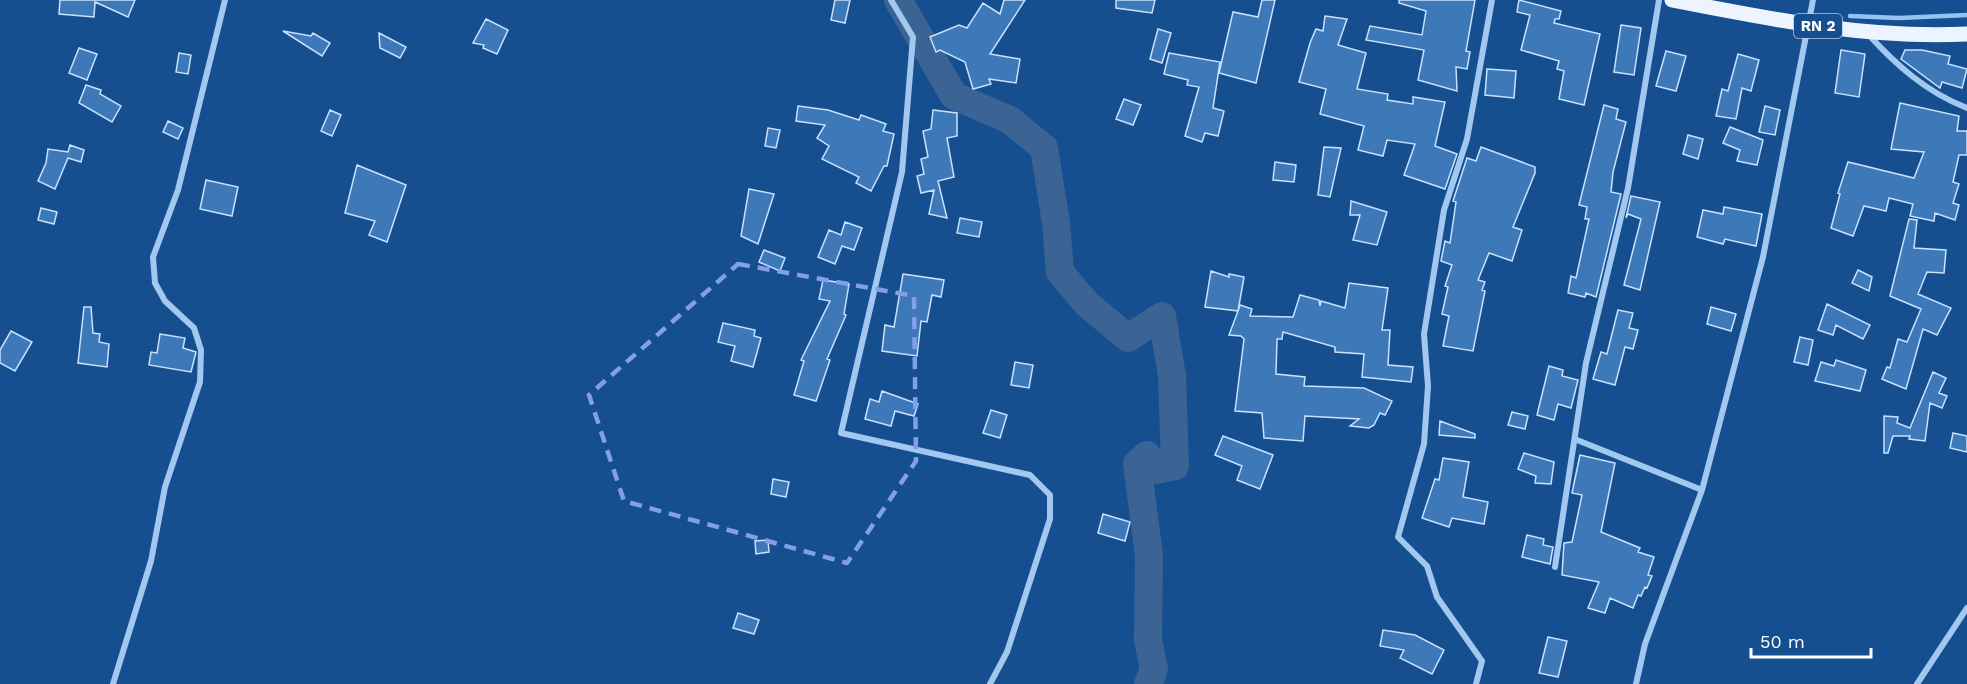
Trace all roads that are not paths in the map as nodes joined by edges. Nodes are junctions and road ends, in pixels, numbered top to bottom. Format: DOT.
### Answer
graph roads {
  1 [pos="225,0"];
  2 [pos="891,0"];
  3 [pos="1492,0"];
  4 [pos="1659,0"];
  5 [pos="1672,0"];
  6 [pos="1814,0"];
  7 [pos="1807,26"];
  8 [pos="1864,31"];
  9 [pos="1967,34"];
  10 [pos="1967,108"];
  11 [pos="1576,440"];
  12 [pos="1702,490"];
  13 [pos="1555,567"];
  14 [pos="1967,608"];
  15 [pos="113,684"];
  16 [pos="990,684"];
  17 [pos="1476,684"];
  18 [pos="1636,684"];
  19 [pos="1917,684"];
  1 -- 15 [label="street"];
  2 -- 16 [label="street"];
  3 -- 17 [label="street"];
  4 -- 11 [label="street"];
  5 -- 7 [label="main road, RN 2"];
  6 -- 7 [label="street"];
  7 -- 8 [label="main road, RN 2"];
  7 -- 12 [label="street"];
  8 -- 9 [label="main road, RN 2"];
  8 -- 10 [label="street"];
  11 -- 12 [label="street"];
  11 -- 13 [label="street"];
  12 -- 18 [label="street"];
  14 -- 19 [label="street"];
}
